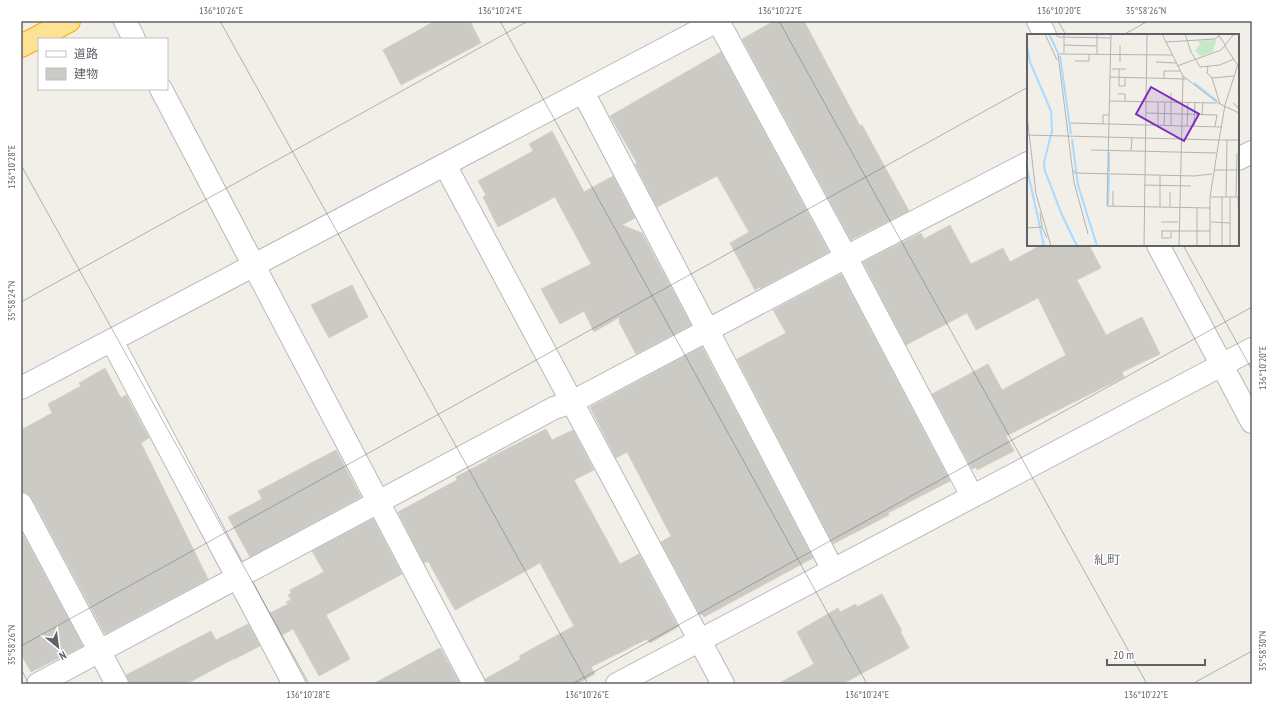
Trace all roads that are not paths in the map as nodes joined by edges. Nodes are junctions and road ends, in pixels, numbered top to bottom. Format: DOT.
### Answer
graph roads {
  1 [pos="69,21"];
  2 [pos="125,21"];
  3 [pos="718,21"];
  4 [pos="1038,21"];
  5 [pos="1044,34"];
  6 [pos="134,38"];
  7 [pos="21,46"];
  8 [pos="162,90"];
  9 [pos="583,92"];
  10 [pos="1252,152"];
  11 [pos="1239,158"];
  12 [pos="1027,164"];
  13 [pos="446,165"];
  14 [pos="1159,246"];
  15 [pos="846,257"];
  16 [pos="254,266"];
  17 [pos="708,330"];
  18 [pos="112,340"];
  19 [pos="1252,349"];
  20 [pos="1222,365"];
  21 [pos="21,388"];
  22 [pos="572,402"];
  23 [pos="1252,422"];
  24 [pos="972,496"];
  25 [pos="378,502"];
  26 [pos="21,504"];
  27 [pos="832,570"];
  28 [pos="238,578"];
  29 [pos="700,640"];
  30 [pos="100,651"];
  31 [pos="38,684"];
  32 [pos="117,684"];
  33 [pos="294,684"];
  34 [pos="474,684"];
  35 [pos="616,684"];
  36 [pos="723,684"];
  1 -- 7 [label="highway"];
  2 -- 6 [label="street"];
  3 -- 9 [label="street"];
  3 -- 15 [label="street"];
  4 -- 5 [label="street"];
  8 -- 16 [label="street"];
  9 -- 13 [label="street"];
  9 -- 17 [label="street"];
  10 -- 11 [label="street"];
  12 -- 15 [label="street"];
  13 -- 16 [label="street"];
  13 -- 22 [label="street"];
  14 -- 20 [label="street"];
  15 -- 17 [label="street"];
  15 -- 24 [label="street"];
  16 -- 18 [label="street"];
  16 -- 25 [label="street"];
  17 -- 22 [label="street"];
  17 -- 27 [label="street"];
  18 -- 21 [label="street"];
  18 -- 28 [label="street"];
  19 -- 20 [label="street"];
  20 -- 23 [label="street"];
  20 -- 24 [label="street"];
  22 -- 25 [label="street"];
  22 -- 29 [label="street"];
  24 -- 27 [label="street"];
  25 -- 28 [label="street"];
  25 -- 34 [label="street"];
  26 -- 30 [label="street"];
  27 -- 29 [label="street"];
  28 -- 30 [label="street"];
  28 -- 33 [label="street"];
  29 -- 35 [label="street"];
  29 -- 36 [label="street"];
  30 -- 31 [label="street"];
  30 -- 32 [label="street"];
}
